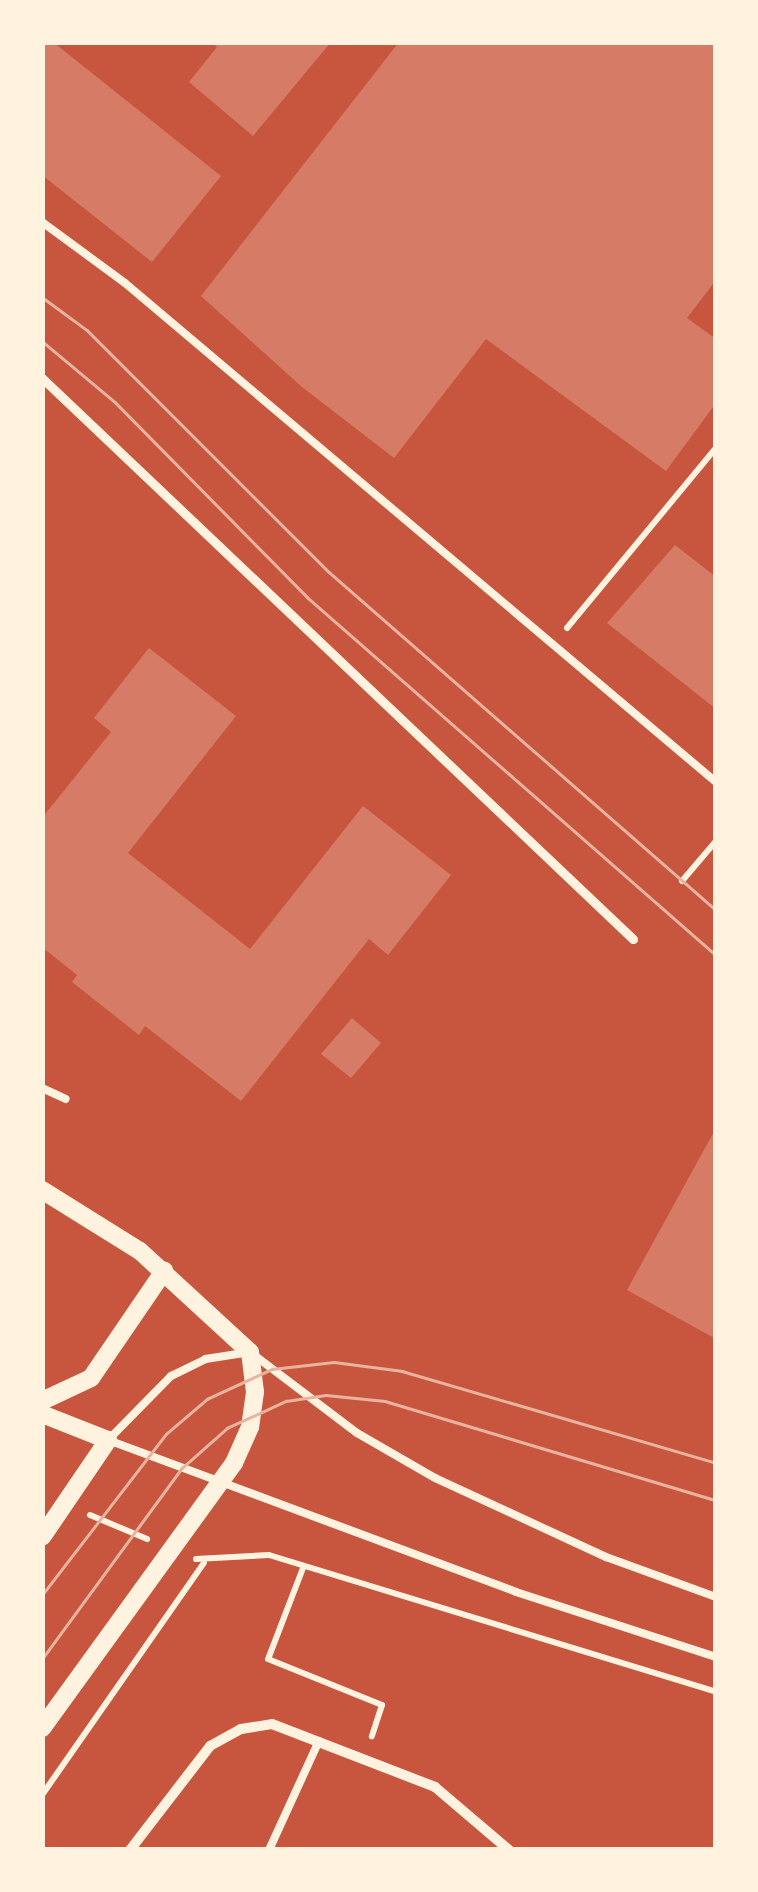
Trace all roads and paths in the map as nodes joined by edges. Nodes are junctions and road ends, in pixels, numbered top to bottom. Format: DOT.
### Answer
graph roads {
  1 [pos="42,222"];
  2 [pos="42,378"];
  3 [pos="716,448"];
  4 [pos="589,600"];
  5 [pos="716,782"];
  6 [pos="716,840"];
  7 [pos="682,880"];
  8 [pos="634,939"];
  9 [pos="42,1088"];
  10 [pos="66,1099"];
  11 [pos="42,1190"];
  12 [pos="164,1272"];
  13 [pos="250,1352"];
  14 [pos="42,1401"];
  15 [pos="42,1414"];
  16 [pos="108,1440"];
  17 [pos="222,1482"];
  18 [pos="65,1504"];
  19 [pos="42,1537"];
  20 [pos="172,1549"];
  21 [pos="204,1563"];
  22 [pos="304,1568"];
  23 [pos="716,1597"];
  24 [pos="716,1657"];
  25 [pos="716,1692"];
  26 [pos="382,1705"];
  27 [pos="42,1728"];
  28 [pos="318,1741"];
  29 [pos="42,1794"];
  30 [pos="130,1850"];
  31 [pos="269,1850"];
  32 [pos="509,1850"];
  1 -- 5 [label="lane"];
  2 -- 8 [label="street"];
  3 -- 4 [label="path"];
  6 -- 7 [label="path"];
  9 -- 10 [label="lane"];
  11 -- 12 [label="street"];
  12 -- 13 [label="street"];
  12 -- 14 [label="street"];
  13 -- 16 [label="lane"];
  13 -- 17 [label="street"];
  13 -- 23 [label="lane"];
  15 -- 16 [label="street"];
  16 -- 17 [label="lane"];
  16 -- 18 [label="street"];
  17 -- 20 [label="street"];
  17 -- 24 [label="lane"];
  18 -- 19 [label="street"];
  18 -- 20 [label="path"];
  20 -- 21 [label="path"];
  20 -- 27 [label="street"];
  21 -- 22 [label="path"];
  21 -- 29 [label="path"];
  22 -- 25 [label="path"];
  22 -- 26 [label="path"];
  28 -- 30 [label="street"];
  28 -- 31 [label="lane"];
  28 -- 32 [label="street"];
}
